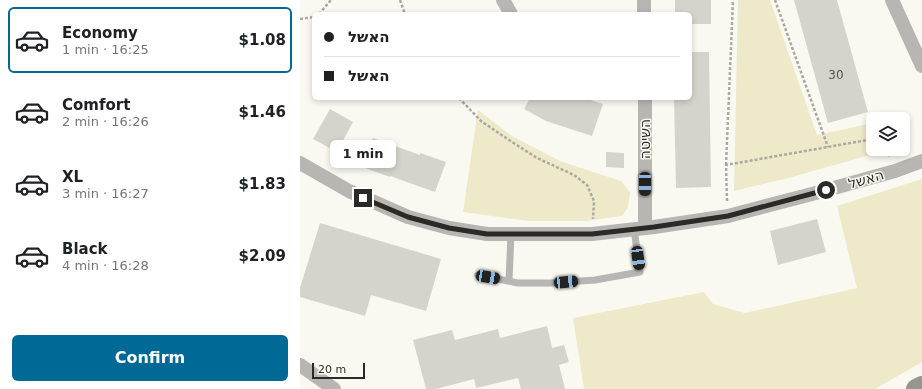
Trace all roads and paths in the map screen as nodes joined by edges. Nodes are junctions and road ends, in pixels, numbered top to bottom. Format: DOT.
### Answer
graph roads {
  1 [pos="331,0"];
  2 [pos="400,0"];
  3 [pos="503,0"];
  4 [pos="644,0"];
  5 [pos="733,0"];
  6 [pos="775,0"];
  7 [pos="892,0"];
  8 [pos="321,12"];
  9 [pos="404,12"];
  10 [pos="510,12"];
  11 [pos="644,12"];
  12 [pos="312,17"];
  13 [pos="300,19"];
  14 [pos="922,66"];
  15 [pos="461,100"];
  16 [pos="645,100"];
  17 [pos="866,140"];
  18 [pos="828,147"];
  19 [pos="922,161"];
  20 [pos="300,163"];
  21 [pos="726,166"];
  22 [pos="728,216"];
  23 [pos="639,228"];
  24 [pos="511,234"];
  25 [pos="592,234"];
  26 [pos="478,275"];
  27 [pos="509,281"];
  28 [pos="300,364"];
  29 [pos="922,386"];
  30 [pos="334,389"];
  31 [pos="916,389"];
  1 -- 8 [label="path"];
  2 -- 9 [label="path"];
  3 -- 10 [label="street"];
  4 -- 11 [label="street"];
  5 -- 21 [label="path"];
  6 -- 18 [label="path"];
  7 -- 14 [label="street"];
  12 -- 13 [label="path"];
  15 -- 25 [label="path"];
  16 -- 23 [label="street, השיטה"];
  17 -- 18 [label="path"];
  18 -- 21 [label="path"];
  19 -- 22 [label="street, האשל"];
  20 -- 24 [label="street, האשל"];
  21 -- 22 [label="path"];
  22 -- 23 [label="street, האשל"];
  23 -- 25 [label="street, האשל"];
  23 -- 27 [label="lane"];
  24 -- 25 [label="street, האשל"];
  24 -- 27 [label="lane"];
  26 -- 27 [label="lane"];
  28 -- 30 [label="street"];
  29 -- 31 [label="main road"];
}
